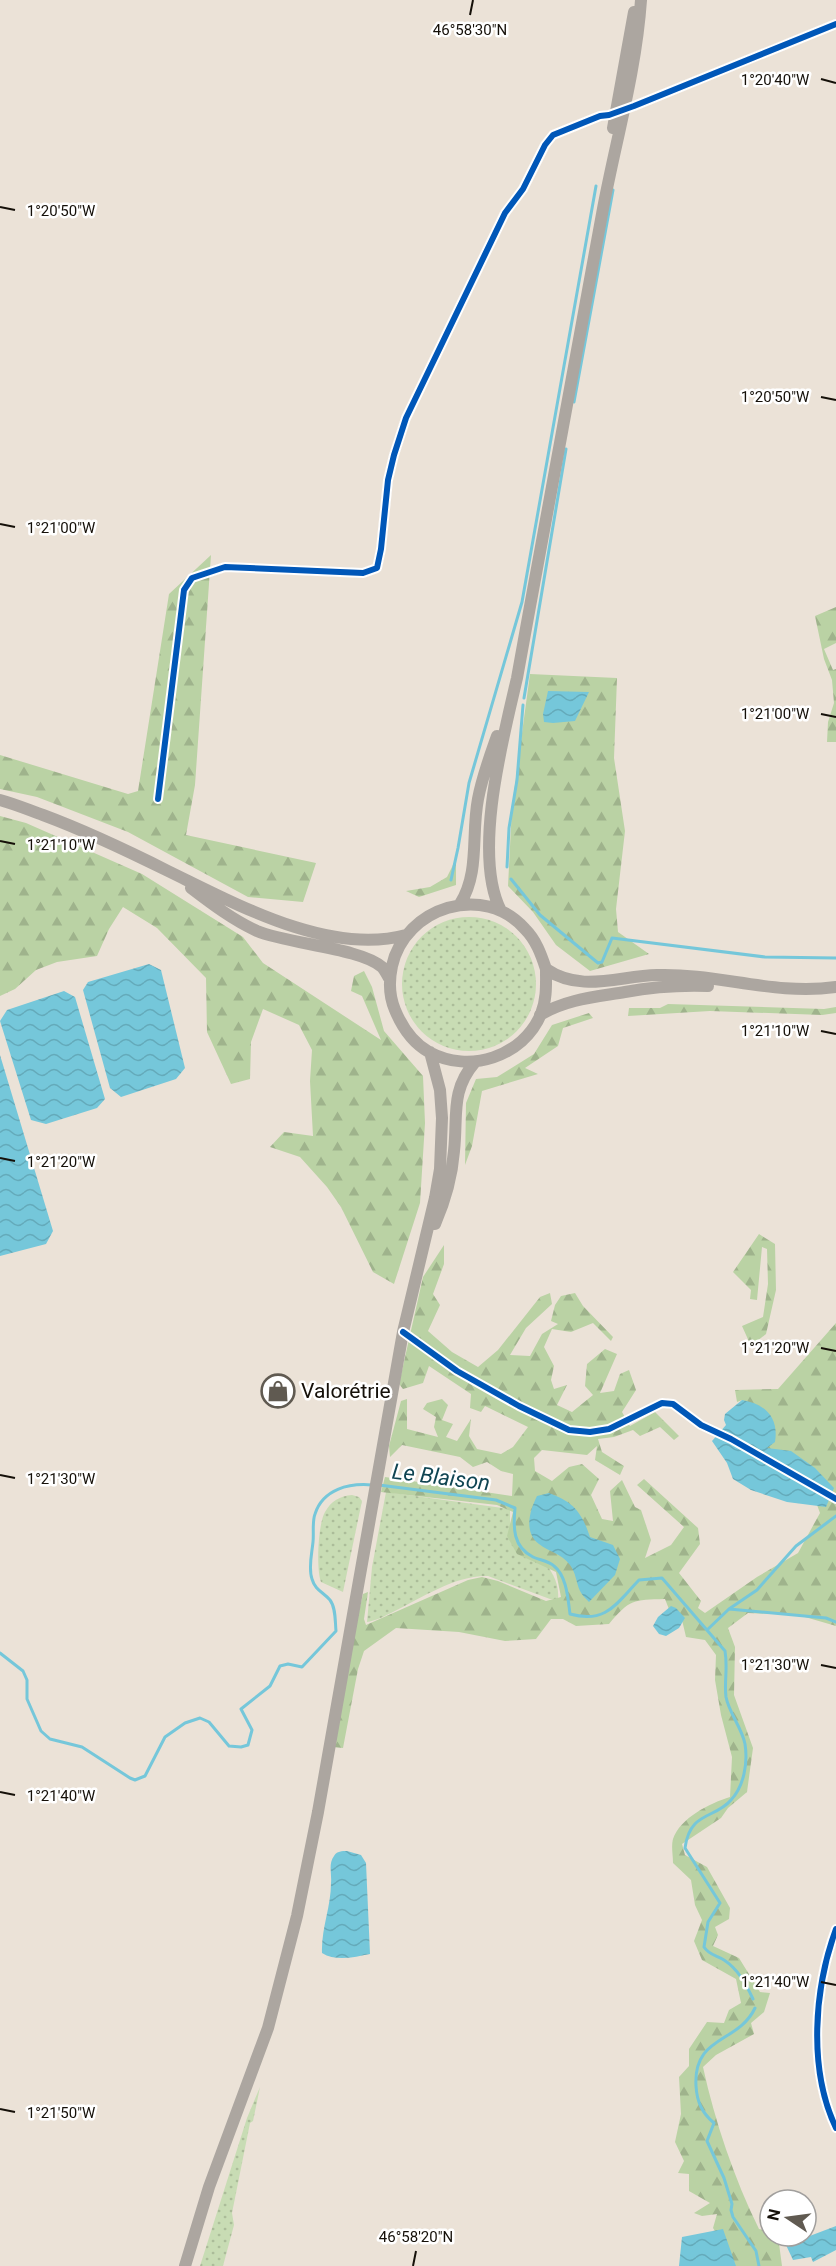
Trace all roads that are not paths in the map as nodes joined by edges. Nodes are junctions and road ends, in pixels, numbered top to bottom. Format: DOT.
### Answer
graph roads {
  1 [pos="639,0"];
  2 [pos="836,24"];
  3 [pos="620,111"];
  4 [pos="517,678"];
  5 [pos="158,799"];
  6 [pos="0,800"];
  7 [pos="152,863"];
  8 [pos="460,904"];
  9 [pos="501,911"];
  10 [pos="406,935"];
  11 [pos="546,969"];
  12 [pos="389,978"];
  13 [pos="766,987"];
  14 [pos="836,987"];
  15 [pos="540,1015"];
  16 [pos="430,1052"];
  17 [pos="475,1062"];
  18 [pos="421,1259"];
  19 [pos="403,1332"];
  20 [pos="836,1500"];
  21 [pos="836,1929"];
  22 [pos="836,2128"];
  23 [pos="185,2266"];
  1 -- 3 [label="main road"];
  2 -- 3 [label="street"];
  3 -- 4 [label="main road"];
  3 -- 5 [label="street"];
  4 -- 8 [label="main road"];
  4 -- 9 [label="main road"];
  6 -- 7 [label="main road"];
  7 -- 10 [label="main road"];
  7 -- 12 [label="main road"];
  8 -- 9 [label="main road"];
  8 -- 10 [label="main road"];
  9 -- 11 [label="main road"];
  10 -- 12 [label="main road"];
  11 -- 13 [label="main road"];
  11 -- 15 [label="main road"];
  12 -- 16 [label="main road"];
  13 -- 14 [label="main road"];
  13 -- 15 [label="main road"];
  15 -- 17 [label="main road"];
  16 -- 17 [label="main road"];
  16 -- 18 [label="main road"];
  17 -- 18 [label="main road"];
  18 -- 19 [label="main road"];
  19 -- 20 [label="street"];
  19 -- 23 [label="main road"];
  21 -- 22 [label="street"];
}
